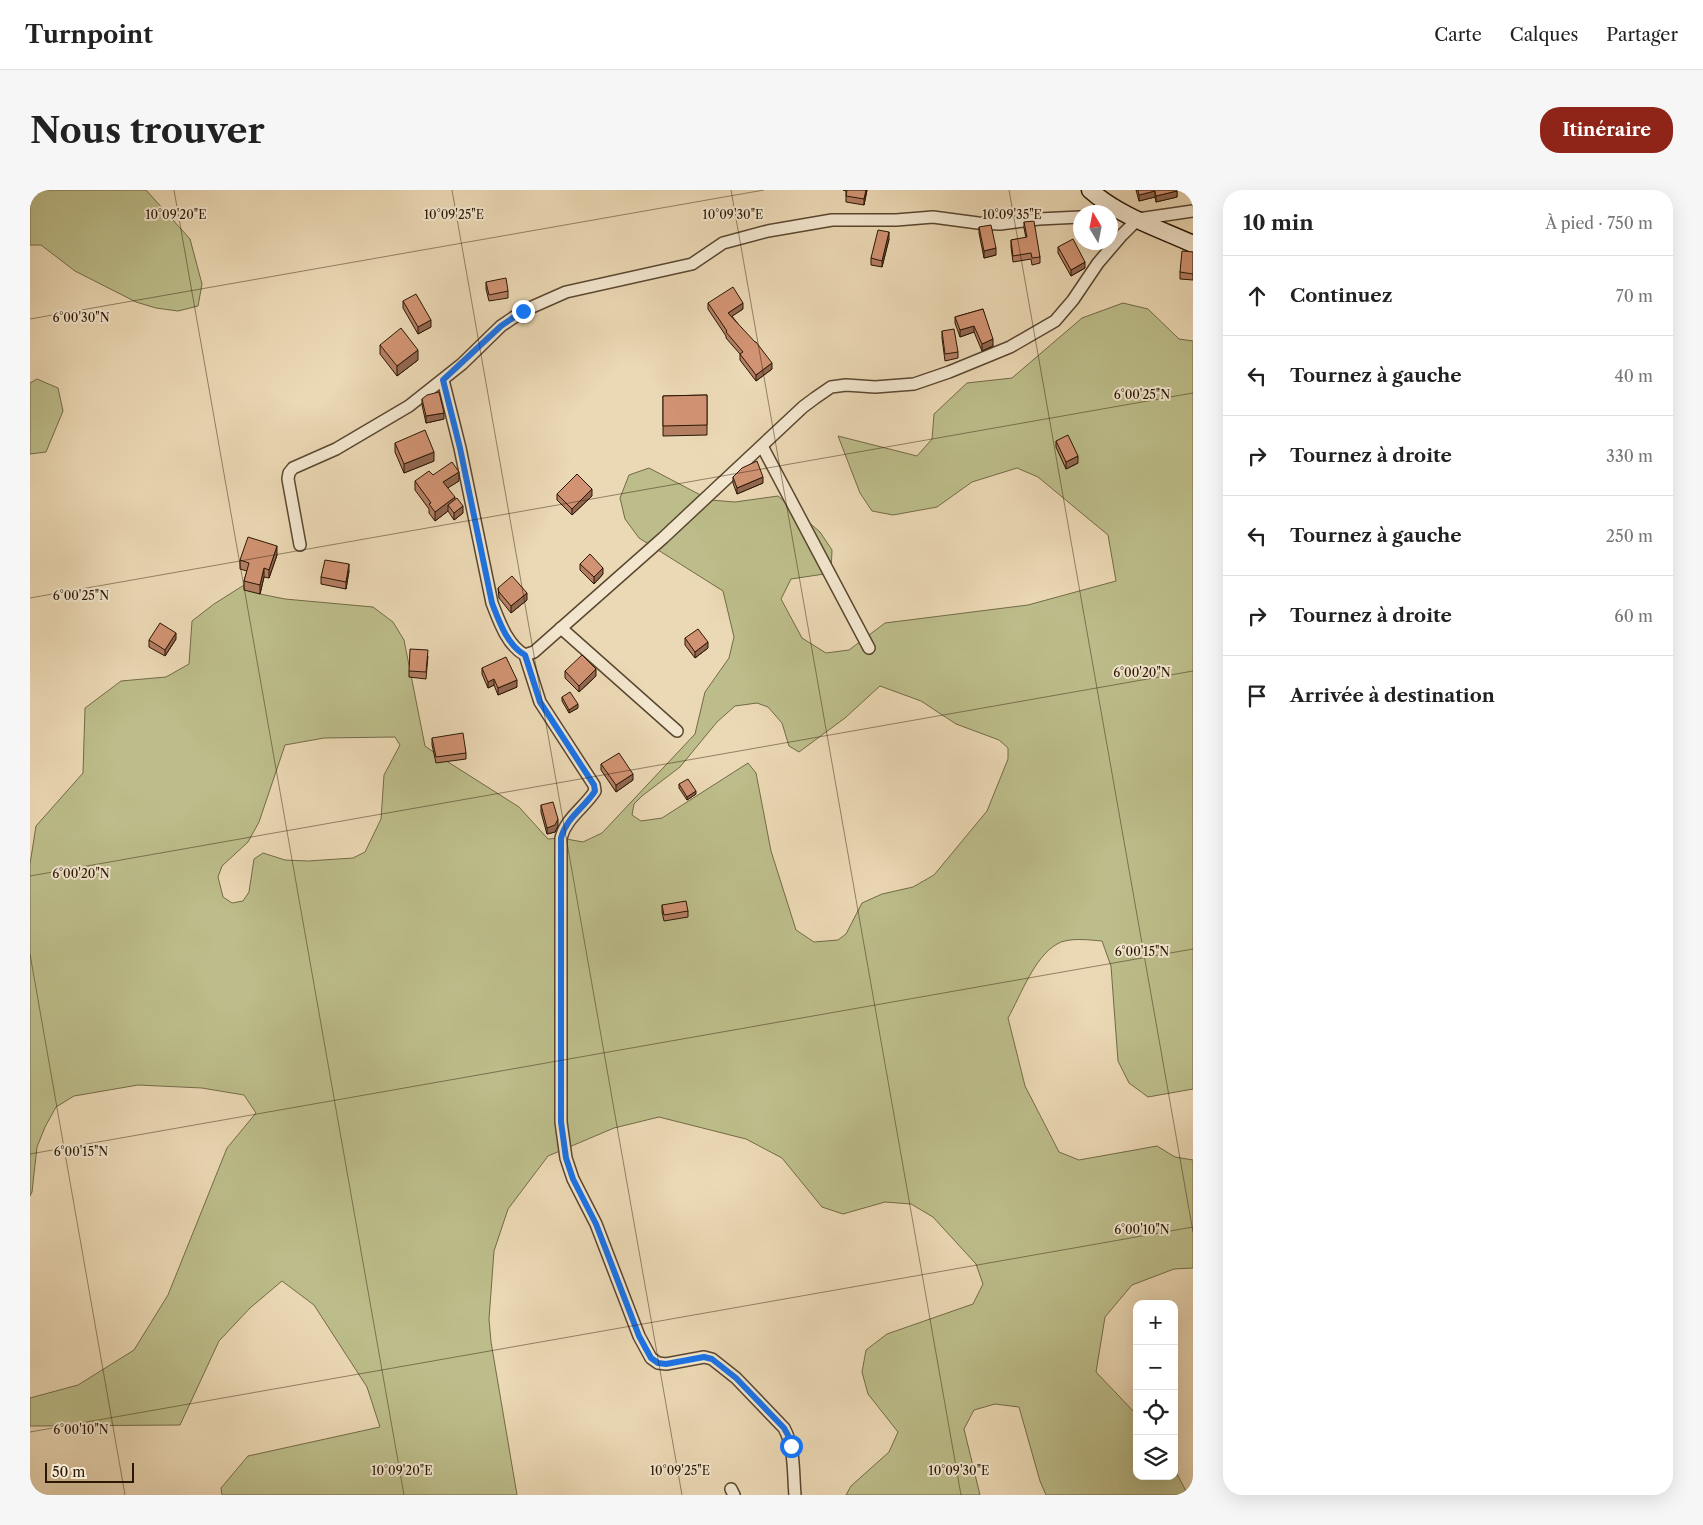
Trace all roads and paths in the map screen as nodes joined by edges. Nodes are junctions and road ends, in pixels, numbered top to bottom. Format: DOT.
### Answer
graph roads {
  1 [pos="1090,190"];
  2 [pos="1193,212"];
  3 [pos="1124,216"];
  4 [pos="1073,217"];
  5 [pos="1193,244"];
  6 [pos="443,380"];
  7 [pos="762,446"];
  8 [pos="300,545"];
  9 [pos="561,628"];
  10 [pos="869,648"];
  11 [pos="525,655"];
  12 [pos="677,731"];
  13 [pos="795,1495"];
  1 -- 3 [label="street"];
  2 -- 3 [label="street"];
  3 -- 5 [label="street"];
  3 -- 7 [label="street"];
  4 -- 6 [label="street"];
  6 -- 8 [label="street"];
  6 -- 11 [label="street"];
  7 -- 9 [label="street"];
  7 -- 10 [label="street"];
  9 -- 11 [label="street"];
  9 -- 12 [label="street"];
  11 -- 13 [label="street"];
}
